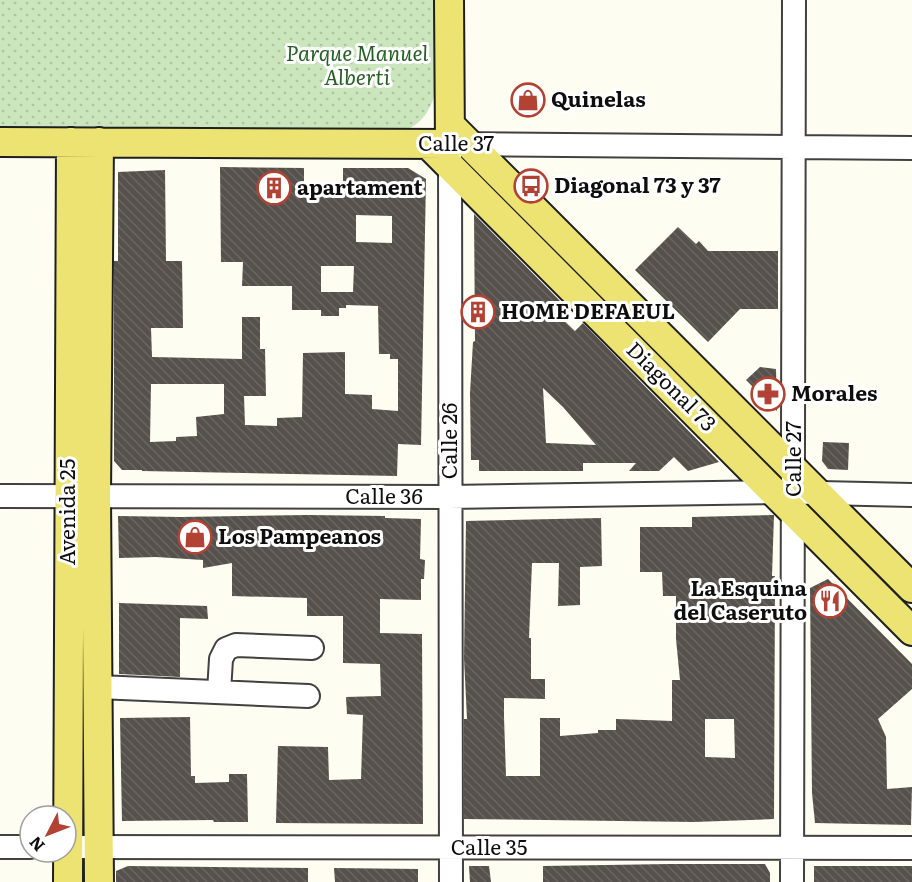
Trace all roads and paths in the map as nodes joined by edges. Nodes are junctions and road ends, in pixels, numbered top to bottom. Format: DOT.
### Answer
graph roads {
  1 [pos="449,0"];
  2 [pos="794,0"];
  3 [pos="0,142"];
  4 [pos="71,142"];
  5 [pos="99,142"];
  6 [pos="450,145"];
  7 [pos="794,148"];
  8 [pos="912,148"];
  9 [pos="795,491"];
  10 [pos="912,495"];
  11 [pos="0,496"];
  12 [pos="68,496"];
  13 [pos="96,496"];
  14 [pos="450,497"];
  15 [pos="912,588"];
  16 [pos="912,631"];
  17 [pos="312,648"];
  18 [pos="98,687"];
  19 [pos="219,692"];
  20 [pos="308,696"];
  21 [pos="67,804"];
  22 [pos="0,847"];
  23 [pos="18,847"];
  24 [pos="78,847"];
  25 [pos="99,847"];
  26 [pos="451,848"];
  27 [pos="912,848"];
  28 [pos="792,849"];
  29 [pos="67,864"];
  30 [pos="68,882"];
  31 [pos="99,882"];
  32 [pos="451,882"];
  33 [pos="792,882"];
  1 -- 6 [label="main road, Calle 26"];
  2 -- 7 [label="street, Calle 27"];
  3 -- 4 [label="main road, Calle 37"];
  4 -- 5 [label="main road, Calle 37"];
  4 -- 12 [label="main road, Avenida 25"];
  5 -- 6 [label="main road, Calle 37"];
  5 -- 13 [label="main road, Avenida 25"];
  6 -- 7 [label="street, Calle 37"];
  6 -- 9 [label="main road, Diagonal 73"];
  6 -- 14 [label="street, Calle 26"];
  7 -- 8 [label="street, Calle 37"];
  7 -- 9 [label="street, Calle 27"];
  9 -- 10 [label="street, Calle 36"];
  9 -- 14 [label="street, Calle 36"];
  9 -- 15 [label="main road, Diagonal 73"];
  9 -- 16 [label="main road, Diagonal 73"];
  9 -- 28 [label="street, Calle 27"];
  11 -- 12 [label="street, Calle 36"];
  12 -- 13 [label="street, Calle 36"];
  12 -- 21 [label="main road, Avenida 25"];
  13 -- 14 [label="street, Calle 36"];
  13 -- 18 [label="main road, Avenida 25"];
  14 -- 26 [label="street, Calle 26"];
  17 -- 19 [label="street"];
  18 -- 19 [label="street"];
  18 -- 25 [label="main road, Avenida 25"];
  19 -- 20 [label="street"];
  22 -- 23 [label="street"];
  24 -- 25 [label="street, Calle 35"];
  25 -- 26 [label="street, Calle 35"];
  25 -- 31 [label="main road, Avenida 25"];
  26 -- 28 [label="street, Calle 35"];
  26 -- 32 [label="street, Calle 26"];
  27 -- 28 [label="street, Calle 35"];
  28 -- 33 [label="street, Calle 27"];
  29 -- 30 [label="main road, Avenida 25"];
}
